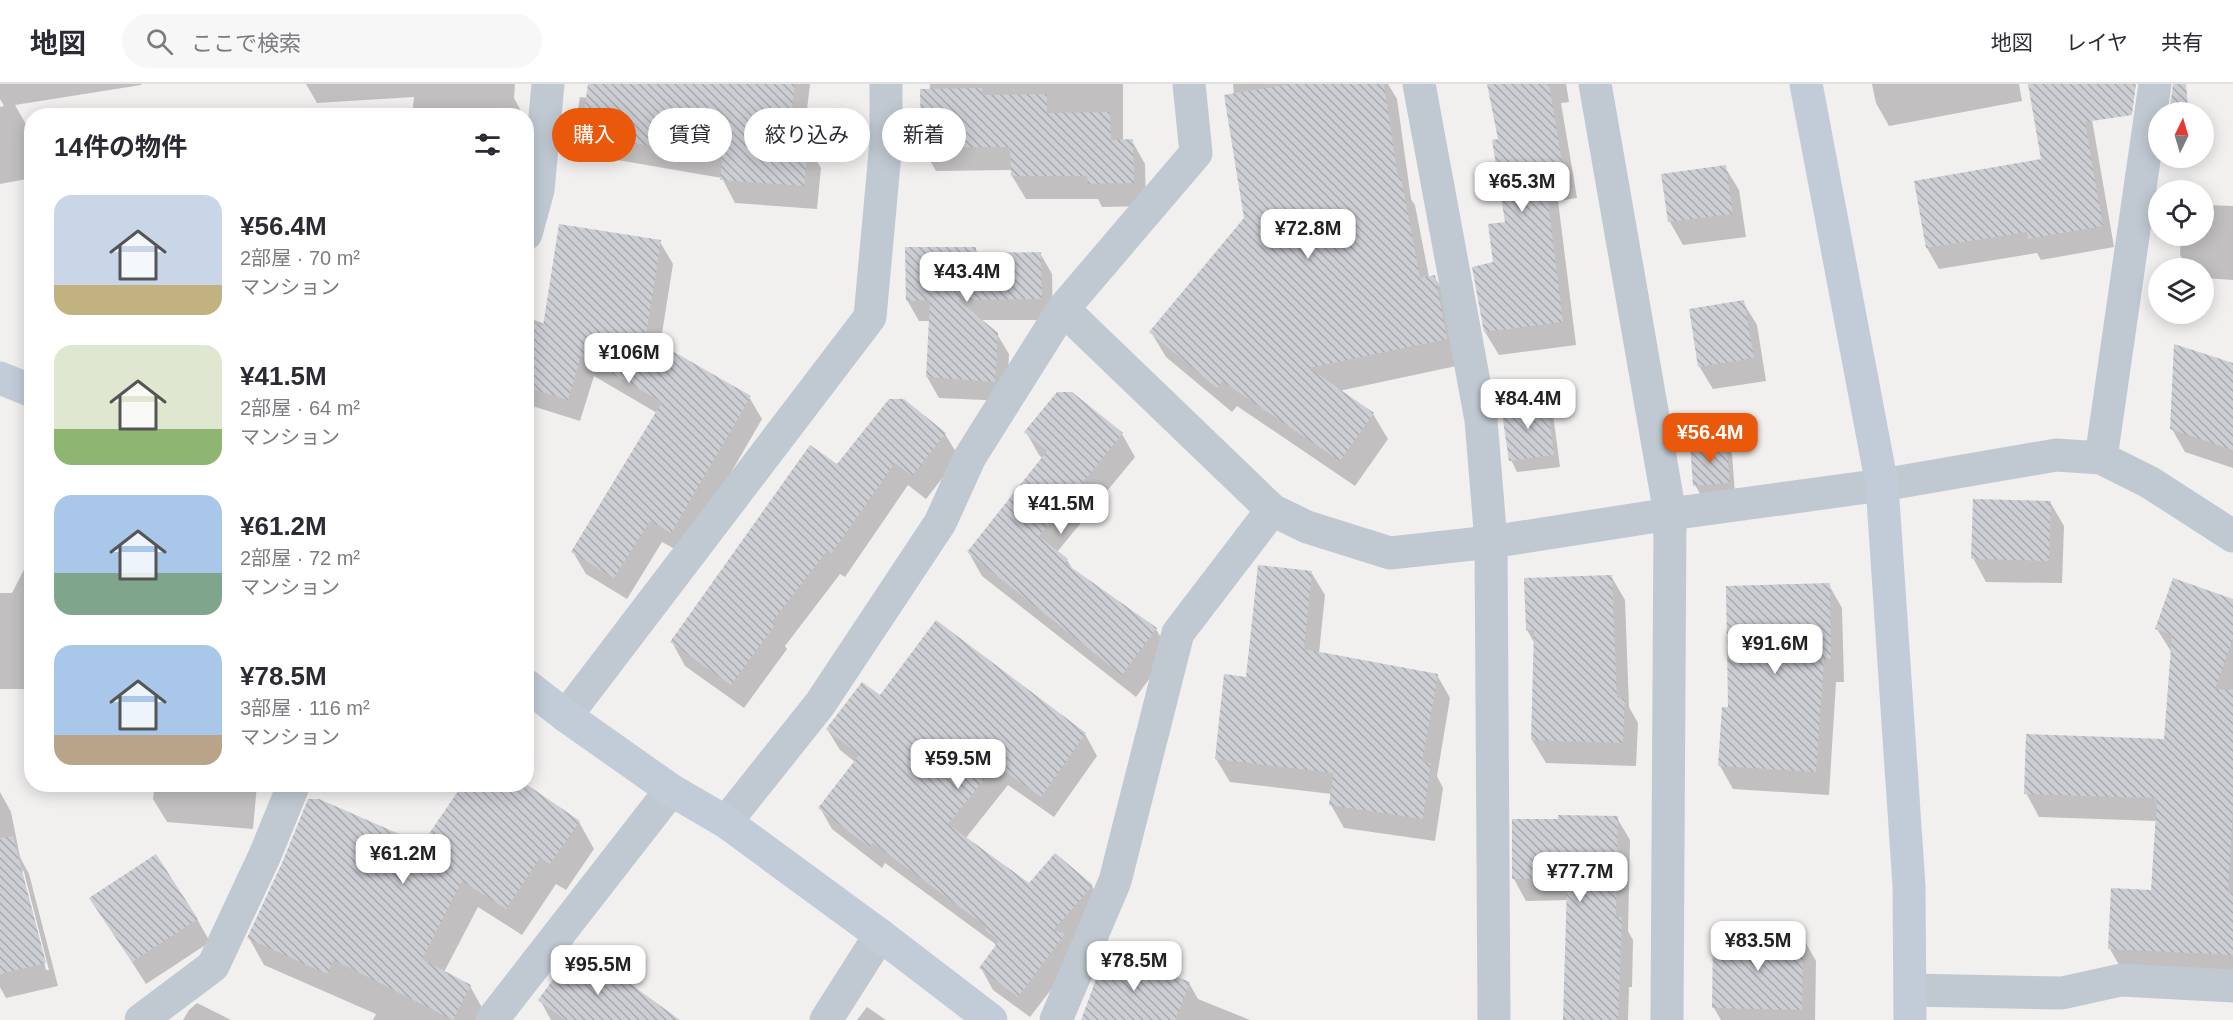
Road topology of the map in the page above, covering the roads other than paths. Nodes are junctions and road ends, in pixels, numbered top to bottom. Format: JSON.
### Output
{"nodes":[{"id":1,"x":548,"y":84,"type":"edge"},
{"id":2,"x":886,"y":84,"type":"edge"},
{"id":3,"x":1189,"y":84,"type":"edge"},
{"id":4,"x":1419,"y":84,"type":"edge"},
{"id":5,"x":1595,"y":84,"type":"edge"},
{"id":6,"x":1806,"y":84,"type":"edge"},
{"id":7,"x":2155,"y":84,"type":"edge"},
{"id":8,"x":534,"y":205,"type":"edge"},
{"id":9,"x":1063,"y":309,"type":"junction"},
{"id":10,"x":0,"y":378,"type":"edge"},
{"id":11,"x":24,"y":388,"type":"edge"},
{"id":12,"x":2101,"y":458,"type":"junction"},
{"id":13,"x":1882,"y":485,"type":"junction"},
{"id":14,"x":1272,"y":510,"type":"junction"},
{"id":15,"x":1670,"y":514,"type":"junction"},
{"id":16,"x":2233,"y":536,"type":"edge"},
{"id":17,"x":1491,"y":542,"type":"junction"},
{"id":18,"x":534,"y":692,"type":"edge"},
{"id":19,"x":566,"y":716,"type":"junction"},
{"id":20,"x":671,"y":790,"type":"junction"},
{"id":21,"x":291,"y":792,"type":"edge"},
{"id":22,"x":726,"y":822,"type":"junction"},
{"id":23,"x":880,"y":934,"type":"junction"},
{"id":24,"x":2233,"y":986,"type":"edge"},
{"id":25,"x":1910,"y":1005,"type":"edge"},
{"id":26,"x":141,"y":1020,"type":"edge"},
{"id":27,"x":492,"y":1020,"type":"edge"},
{"id":28,"x":826,"y":1020,"type":"edge"},
{"id":29,"x":991,"y":1020,"type":"edge"},
{"id":30,"x":1056,"y":1020,"type":"edge"},
{"id":31,"x":1494,"y":1020,"type":"edge"},
{"id":32,"x":1667,"y":1020,"type":"edge"}],
"edges":[{"from":1,"to":8,"type":"street"},
{"from":2,"to":19,"type":"street"},
{"from":3,"to":9,"type":"street"},
{"from":4,"to":17,"type":"street"},
{"from":5,"to":15,"type":"street"},
{"from":6,"to":13,"type":"street"},
{"from":7,"to":12,"type":"street"},
{"from":9,"to":14,"type":"street"},
{"from":9,"to":22,"type":"street"},
{"from":10,"to":11,"type":"street"},
{"from":12,"to":13,"type":"street"},
{"from":12,"to":16,"type":"street"},
{"from":13,"to":15,"type":"street"},
{"from":13,"to":25,"type":"street"},
{"from":14,"to":17,"type":"street"},
{"from":14,"to":30,"type":"street"},
{"from":15,"to":17,"type":"street"},
{"from":15,"to":32,"type":"street"},
{"from":17,"to":31,"type":"street"},
{"from":18,"to":19,"type":"street"},
{"from":19,"to":20,"type":"street"},
{"from":20,"to":22,"type":"street"},
{"from":20,"to":27,"type":"street"},
{"from":21,"to":26,"type":"street"},
{"from":22,"to":23,"type":"street"},
{"from":23,"to":28,"type":"street"},
{"from":23,"to":29,"type":"street"},
{"from":24,"to":25,"type":"street"}]}
